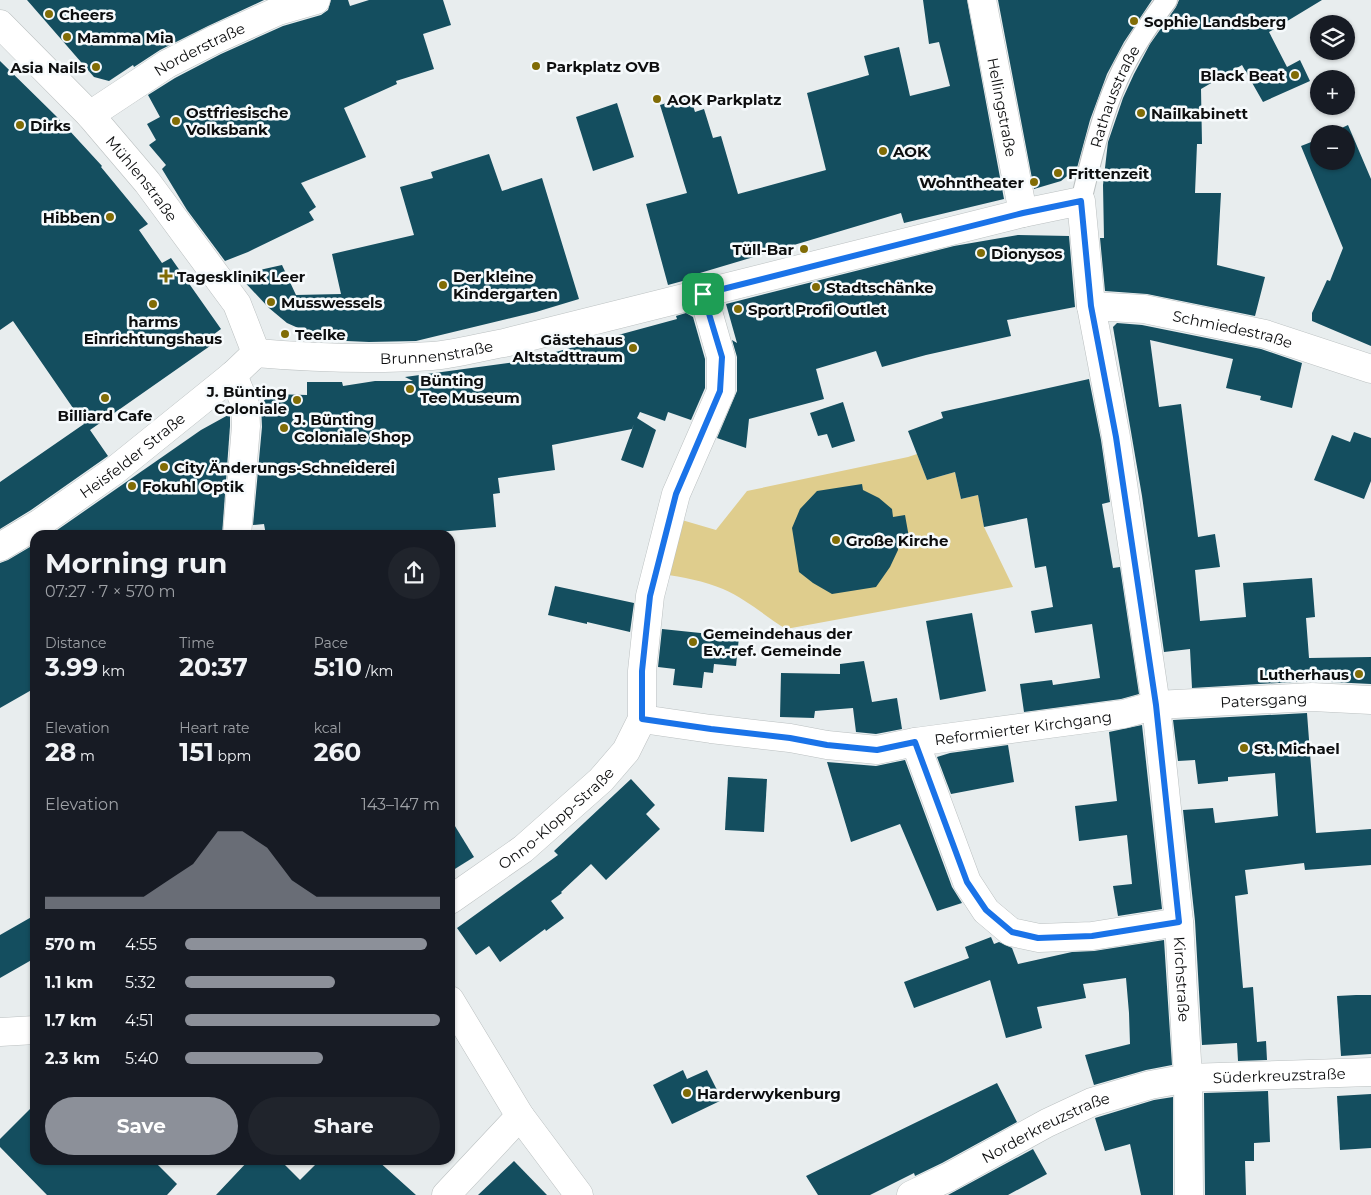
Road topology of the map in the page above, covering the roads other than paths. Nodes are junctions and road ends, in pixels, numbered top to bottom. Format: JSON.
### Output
{"nodes":[{"id":1,"x":316,"y":0,"type":"edge"},
{"id":2,"x":982,"y":0,"type":"edge"},
{"id":3,"x":1167,"y":0,"type":"edge"},
{"id":4,"x":0,"y":24,"type":"edge"},
{"id":5,"x":90,"y":115,"type":"junction"},
{"id":6,"x":1081,"y":201,"type":"junction"},
{"id":7,"x":1023,"y":213,"type":"junction"},
{"id":8,"x":703,"y":294,"type":"junction"},
{"id":9,"x":1091,"y":306,"type":"junction"},
{"id":10,"x":256,"y":353,"type":"junction"},
{"id":11,"x":1371,"y":369,"type":"edge"},
{"id":12,"x":233,"y":375,"type":"junction"},
{"id":13,"x":237,"y":530,"type":"edge"},
{"id":14,"x":0,"y":547,"type":"edge"},
{"id":15,"x":1371,"y":700,"type":"edge"},
{"id":16,"x":1156,"y":705,"type":"junction"},
{"id":17,"x":642,"y":719,"type":"junction"},
{"id":18,"x":915,"y":742,"type":"junction"},
{"id":19,"x":455,"y":897,"type":"edge"},
{"id":20,"x":1179,"y":922,"type":"junction"},
{"id":21,"x":455,"y":1008,"type":"edge"},
{"id":22,"x":30,"y":1030,"type":"edge"},
{"id":23,"x":0,"y":1032,"type":"edge"},
{"id":24,"x":1371,"y":1072,"type":"edge"},
{"id":25,"x":1188,"y":1078,"type":"junction"},
{"id":26,"x":520,"y":1116,"type":"junction"},
{"id":27,"x":446,"y":1195,"type":"edge"},
{"id":28,"x":579,"y":1195,"type":"edge"},
{"id":29,"x":911,"y":1195,"type":"edge"},
{"id":30,"x":1189,"y":1195,"type":"edge"}],
"edges":[{"from":1,"to":5,"type":"street","name":"Norderstraße"},
{"from":2,"to":7,"type":"street","name":"Hellingstraße"},
{"from":3,"to":6,"type":"street","name":"Rathausstraße"},
{"from":4,"to":5,"type":"street","name":"Mühlenstraße"},
{"from":5,"to":10,"type":"street","name":"Mühlenstraße"},
{"from":6,"to":7,"type":"street","name":"Brunnenstraße"},
{"from":6,"to":9,"type":"street","name":"Kirchstraße"},
{"from":7,"to":8,"type":"street","name":"Brunnenstraße"},
{"from":8,"to":10,"type":"street","name":"Brunnenstraße"},
{"from":8,"to":17,"type":"street"},
{"from":9,"to":11,"type":"street","name":"Schmiedestraße"},
{"from":9,"to":16,"type":"street","name":"Kirchstraße"},
{"from":10,"to":12,"type":"street","name":"Heisfelder Straße"},
{"from":12,"to":13,"type":"street"},
{"from":12,"to":14,"type":"street","name":"Heisfelder Straße"},
{"from":15,"to":16,"type":"street","name":"Patersgang"},
{"from":16,"to":18,"type":"street","name":"Reformierter Kirchgang"},
{"from":16,"to":20,"type":"street","name":"Kirchstraße"},
{"from":17,"to":18,"type":"street","name":"Reformierter Kirchgang"},
{"from":17,"to":19,"type":"street","name":"Onno-Klopp-Straße"},
{"from":18,"to":20,"type":"street"},
{"from":20,"to":25,"type":"street","name":"Kirchstraße"},
{"from":21,"to":26,"type":"street"},
{"from":22,"to":23,"type":"street"},
{"from":24,"to":25,"type":"street","name":"Süderkreuzstraße"},
{"from":25,"to":29,"type":"street","name":"Norderkreuzstraße"},
{"from":25,"to":30,"type":"street","name":"Kirchstraße"},
{"from":26,"to":27,"type":"street"},
{"from":26,"to":28,"type":"street"}]}
